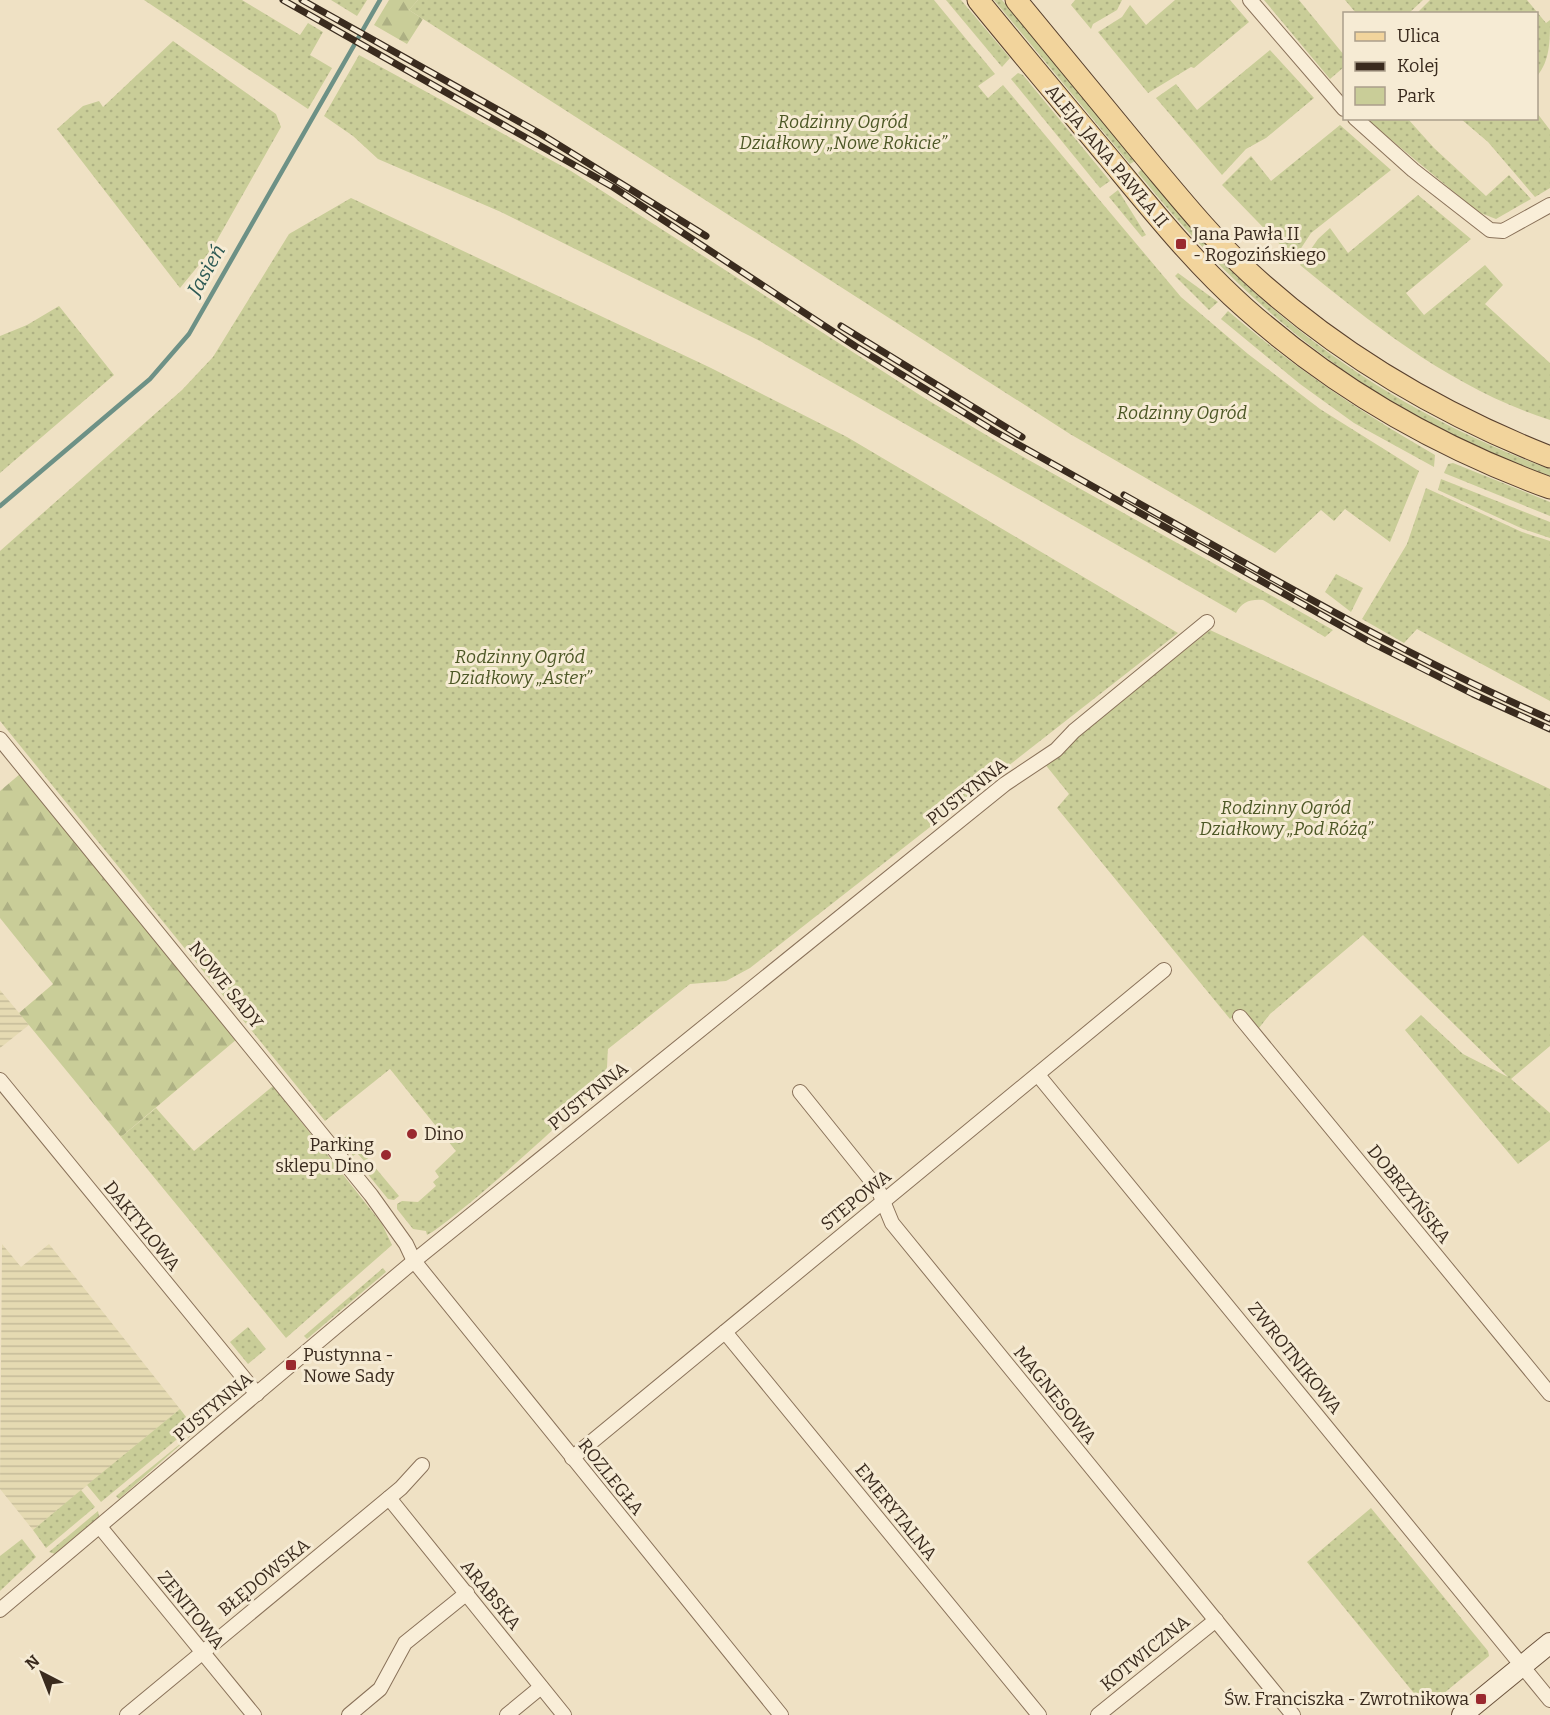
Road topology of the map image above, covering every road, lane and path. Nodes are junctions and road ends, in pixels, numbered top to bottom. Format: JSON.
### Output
{"nodes":[{"id":1,"x":978,"y":0,"type":"edge"},
{"id":2,"x":1016,"y":0,"type":"edge"},
{"id":3,"x":1250,"y":0,"type":"edge"},
{"id":4,"x":1343,"y":108,"type":"edge"},
{"id":5,"x":1357,"y":120,"type":"edge"},
{"id":6,"x":1550,"y":205,"type":"edge"},
{"id":7,"x":1550,"y":457,"type":"edge"},
{"id":8,"x":1550,"y":488,"type":"edge"},
{"id":9,"x":1207,"y":622,"type":"dead end"},
{"id":10,"x":0,"y":739,"type":"edge"},
{"id":11,"x":1164,"y":970,"type":"dead end"},
{"id":12,"x":1240,"y":1017,"type":"dead end"},
{"id":13,"x":1038,"y":1075,"type":"junction"},
{"id":14,"x":0,"y":1080,"type":"edge"},
{"id":15,"x":800,"y":1092,"type":"dead end"},
{"id":16,"x":882,"y":1202,"type":"junction"},
{"id":17,"x":414,"y":1261,"type":"junction"},
{"id":18,"x":725,"y":1332,"type":"junction"},
{"id":19,"x":257,"y":1394,"type":"junction"},
{"id":20,"x":1550,"y":1394,"type":"edge"},
{"id":21,"x":572,"y":1458,"type":"junction"},
{"id":22,"x":422,"y":1465,"type":"dead end"},
{"id":23,"x":389,"y":1498,"type":"junction"},
{"id":24,"x":100,"y":1527,"type":"junction"},
{"id":25,"x":466,"y":1593,"type":"junction"},
{"id":26,"x":0,"y":1610,"type":"edge"},
{"id":27,"x":1216,"y":1620,"type":"junction"},
{"id":28,"x":1550,"y":1643,"type":"edge"},
{"id":29,"x":202,"y":1652,"type":"junction"},
{"id":30,"x":1522,"y":1666,"type":"junction"},
{"id":31,"x":541,"y":1687,"type":"junction"},
{"id":32,"x":1550,"y":1700,"type":"edge"},
{"id":33,"x":127,"y":1715,"type":"edge"},
{"id":34,"x":254,"y":1715,"type":"edge"},
{"id":35,"x":349,"y":1715,"type":"edge"},
{"id":36,"x":507,"y":1715,"type":"edge"},
{"id":37,"x":564,"y":1715,"type":"edge"},
{"id":38,"x":781,"y":1715,"type":"edge"},
{"id":39,"x":1039,"y":1715,"type":"edge"},
{"id":40,"x":1098,"y":1715,"type":"edge"},
{"id":41,"x":1293,"y":1715,"type":"edge"},
{"id":42,"x":1462,"y":1715,"type":"edge"}],
"edges":[{"from":1,"to":8,"type":"main road","name":"ALEJA JANA PAWŁA II"},
{"from":2,"to":7,"type":"main road","name":"ALEJA JANA PAWŁA II"},
{"from":3,"to":4,"type":"street"},
{"from":5,"to":6,"type":"street"},
{"from":9,"to":17,"type":"street","name":"PUSTYNNA"},
{"from":10,"to":17,"type":"street","name":"NOWE SADY"},
{"from":11,"to":13,"type":"street","name":"STEPOWA"},
{"from":12,"to":20,"type":"street","name":"DOBRZYŃSKA"},
{"from":13,"to":16,"type":"street","name":"STEPOWA"},
{"from":13,"to":30,"type":"street","name":"ZWROTNIKOWA"},
{"from":14,"to":19,"type":"street","name":"DAKTYLOWA"},
{"from":15,"to":16,"type":"street","name":"MAGNESOWA"},
{"from":16,"to":18,"type":"street","name":"STEPOWA"},
{"from":16,"to":27,"type":"street","name":"MAGNESOWA"},
{"from":17,"to":19,"type":"street","name":"PUSTYNNA"},
{"from":17,"to":21,"type":"street","name":"ROZLEGŁA"},
{"from":18,"to":21,"type":"street","name":"STEPOWA"},
{"from":18,"to":39,"type":"street","name":"EMERYTALNA"},
{"from":19,"to":24,"type":"street","name":"PUSTYNNA"},
{"from":21,"to":38,"type":"street","name":"ROZLEGŁA"},
{"from":22,"to":23,"type":"street","name":"BŁĘDOWSKA"},
{"from":23,"to":25,"type":"street","name":"ARABSKA"},
{"from":23,"to":29,"type":"street","name":"BŁĘDOWSKA"},
{"from":24,"to":26,"type":"street","name":"PUSTYNNA"},
{"from":24,"to":29,"type":"street","name":"ZENITOWA"},
{"from":25,"to":31,"type":"street","name":"ARABSKA"},
{"from":25,"to":35,"type":"street"},
{"from":27,"to":40,"type":"street","name":"KOTWICZNA"},
{"from":27,"to":41,"type":"street","name":"MAGNESOWA"},
{"from":28,"to":30,"type":"street"},
{"from":29,"to":33,"type":"street","name":"BŁĘDOWSKA"},
{"from":29,"to":34,"type":"street","name":"ZENITOWA"},
{"from":30,"to":32,"type":"street","name":"ZWROTNIKOWA"},
{"from":30,"to":42,"type":"street"},
{"from":31,"to":36,"type":"street"},
{"from":31,"to":37,"type":"street","name":"ARABSKA"}]}
